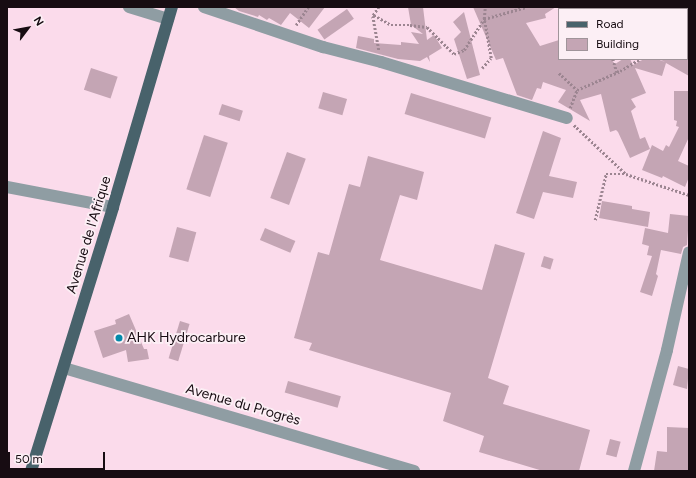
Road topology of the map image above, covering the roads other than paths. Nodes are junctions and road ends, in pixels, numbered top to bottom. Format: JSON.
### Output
{"nodes":[{"id":1,"x":129,"y":7,"type":"edge"},
{"id":2,"x":172,"y":7,"type":"edge"},
{"id":3,"x":204,"y":7,"type":"edge"},
{"id":4,"x":168,"y":20,"type":"junction"},
{"id":5,"x":567,"y":118,"type":"road end"},
{"id":6,"x":7,"y":187,"type":"edge"},
{"id":7,"x":113,"y":207,"type":"junction"},
{"id":8,"x":689,"y":252,"type":"edge"},
{"id":9,"x":64,"y":368,"type":"junction"},
{"id":10,"x":32,"y":471,"type":"edge"},
{"id":11,"x":414,"y":471,"type":"edge"},
{"id":12,"x":634,"y":471,"type":"edge"}],
"edges":[{"from":1,"to":4,"type":"street"},
{"from":2,"to":4,"type":"main road","name":"Avenue de l'Afrique"},
{"from":3,"to":5,"type":"street"},
{"from":4,"to":7,"type":"main road","name":"Avenue de l'Afrique"},
{"from":6,"to":7,"type":"street"},
{"from":7,"to":9,"type":"main road","name":"Avenue de l'Afrique"},
{"from":8,"to":12,"type":"street"},
{"from":9,"to":10,"type":"main road","name":"Avenue de l'Afrique"},
{"from":9,"to":11,"type":"street","name":"Avenue du Progrès"}]}
